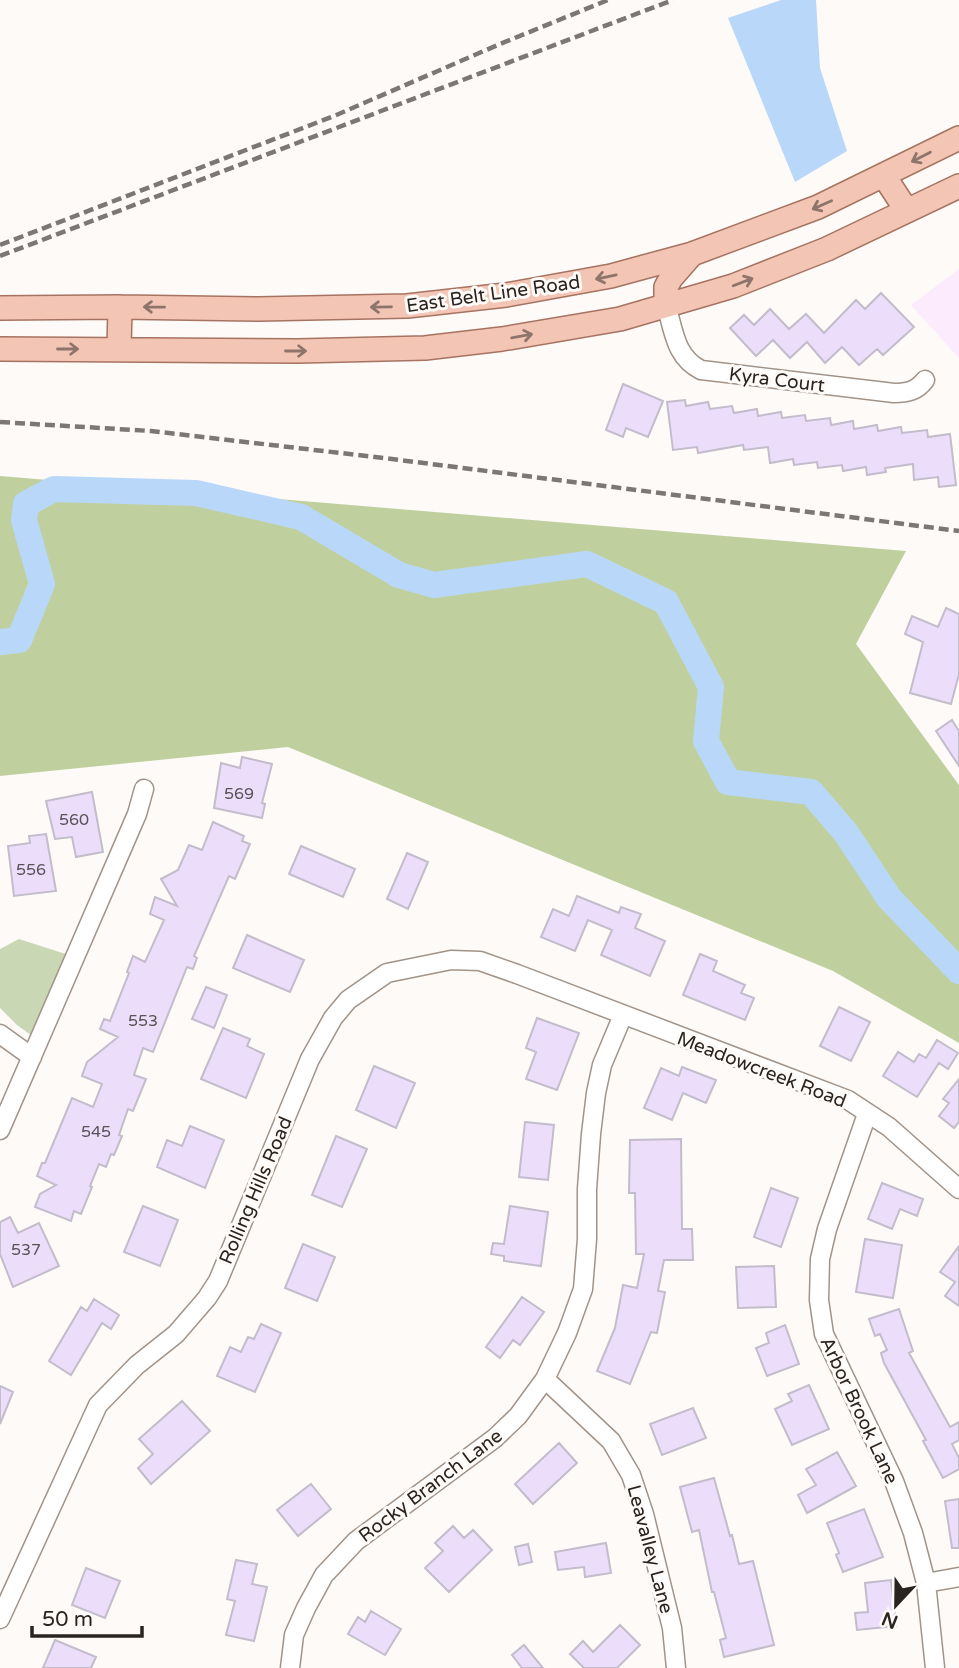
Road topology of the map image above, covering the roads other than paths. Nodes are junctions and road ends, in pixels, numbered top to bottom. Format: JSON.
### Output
{"nodes":[{"id":1,"x":959,"y":138,"type":"edge"},
{"id":2,"x":884,"y":176,"type":"junction"},
{"id":3,"x":959,"y":186,"type":"edge"},
{"id":4,"x":907,"y":211,"type":"junction"},
{"id":5,"x":692,"y":254,"type":"junction"},
{"id":6,"x":666,"y":305,"type":"junction"},
{"id":7,"x":120,"y":307,"type":"junction"},
{"id":8,"x":0,"y":308,"type":"edge"},
{"id":9,"x":0,"y":349,"type":"edge"},
{"id":10,"x":119,"y":349,"type":"junction"},
{"id":11,"x":925,"y":380,"type":"dead end"},
{"id":12,"x":144,"y":789,"type":"dead end"},
{"id":13,"x":623,"y":1015,"type":"junction"},
{"id":14,"x":0,"y":1034,"type":"edge"},
{"id":15,"x":32,"y":1057,"type":"junction"},
{"id":16,"x":867,"y":1114,"type":"junction"},
{"id":17,"x":0,"y":1130,"type":"edge"},
{"id":18,"x":959,"y":1189,"type":"edge"},
{"id":19,"x":545,"y":1379,"type":"junction"},
{"id":20,"x":959,"y":1577,"type":"edge"},
{"id":21,"x":926,"y":1583,"type":"junction"},
{"id":22,"x":0,"y":1619,"type":"edge"},
{"id":23,"x":290,"y":1668,"type":"edge"},
{"id":24,"x":677,"y":1668,"type":"edge"},
{"id":25,"x":935,"y":1668,"type":"edge"}],
"edges":[{"from":1,"to":2,"type":"main road","name":"East Belt Line Road","one_way":true},
{"from":2,"to":4,"type":"main road"},
{"from":2,"to":5,"type":"main road","name":"East Belt Line Road","one_way":true},
{"from":3,"to":4,"type":"main road"},
{"from":6,"to":4,"type":"main road","one_way":true},
{"from":5,"to":6,"type":"main road"},
{"from":5,"to":7,"type":"main road","name":"East Belt Line Road","one_way":true},
{"from":10,"to":6,"type":"main road","one_way":true},
{"from":6,"to":11,"type":"street","name":"Kyra Court"},
{"from":7,"to":8,"type":"main road","name":"East Belt Line Road"},
{"from":7,"to":10,"type":"main road"},
{"from":9,"to":10,"type":"main road","one_way":true},
{"from":12,"to":15,"type":"street"},
{"from":13,"to":16,"type":"street","name":"Meadowcreek Road"},
{"from":13,"to":19,"type":"street","name":"Rocky Branch Lane"},
{"from":13,"to":22,"type":"street","name":"Rolling Hills Road"},
{"from":14,"to":15,"type":"street"},
{"from":15,"to":17,"type":"street"},
{"from":16,"to":18,"type":"street","name":"Meadowcreek Road"},
{"from":16,"to":21,"type":"street","name":"Arbor Brook Lane"},
{"from":19,"to":23,"type":"street","name":"Rocky Branch Lane"},
{"from":19,"to":24,"type":"street","name":"Leavalley Lane"},
{"from":20,"to":21,"type":"street"},
{"from":21,"to":25,"type":"street","name":"Arbor Brook Lane"}]}
